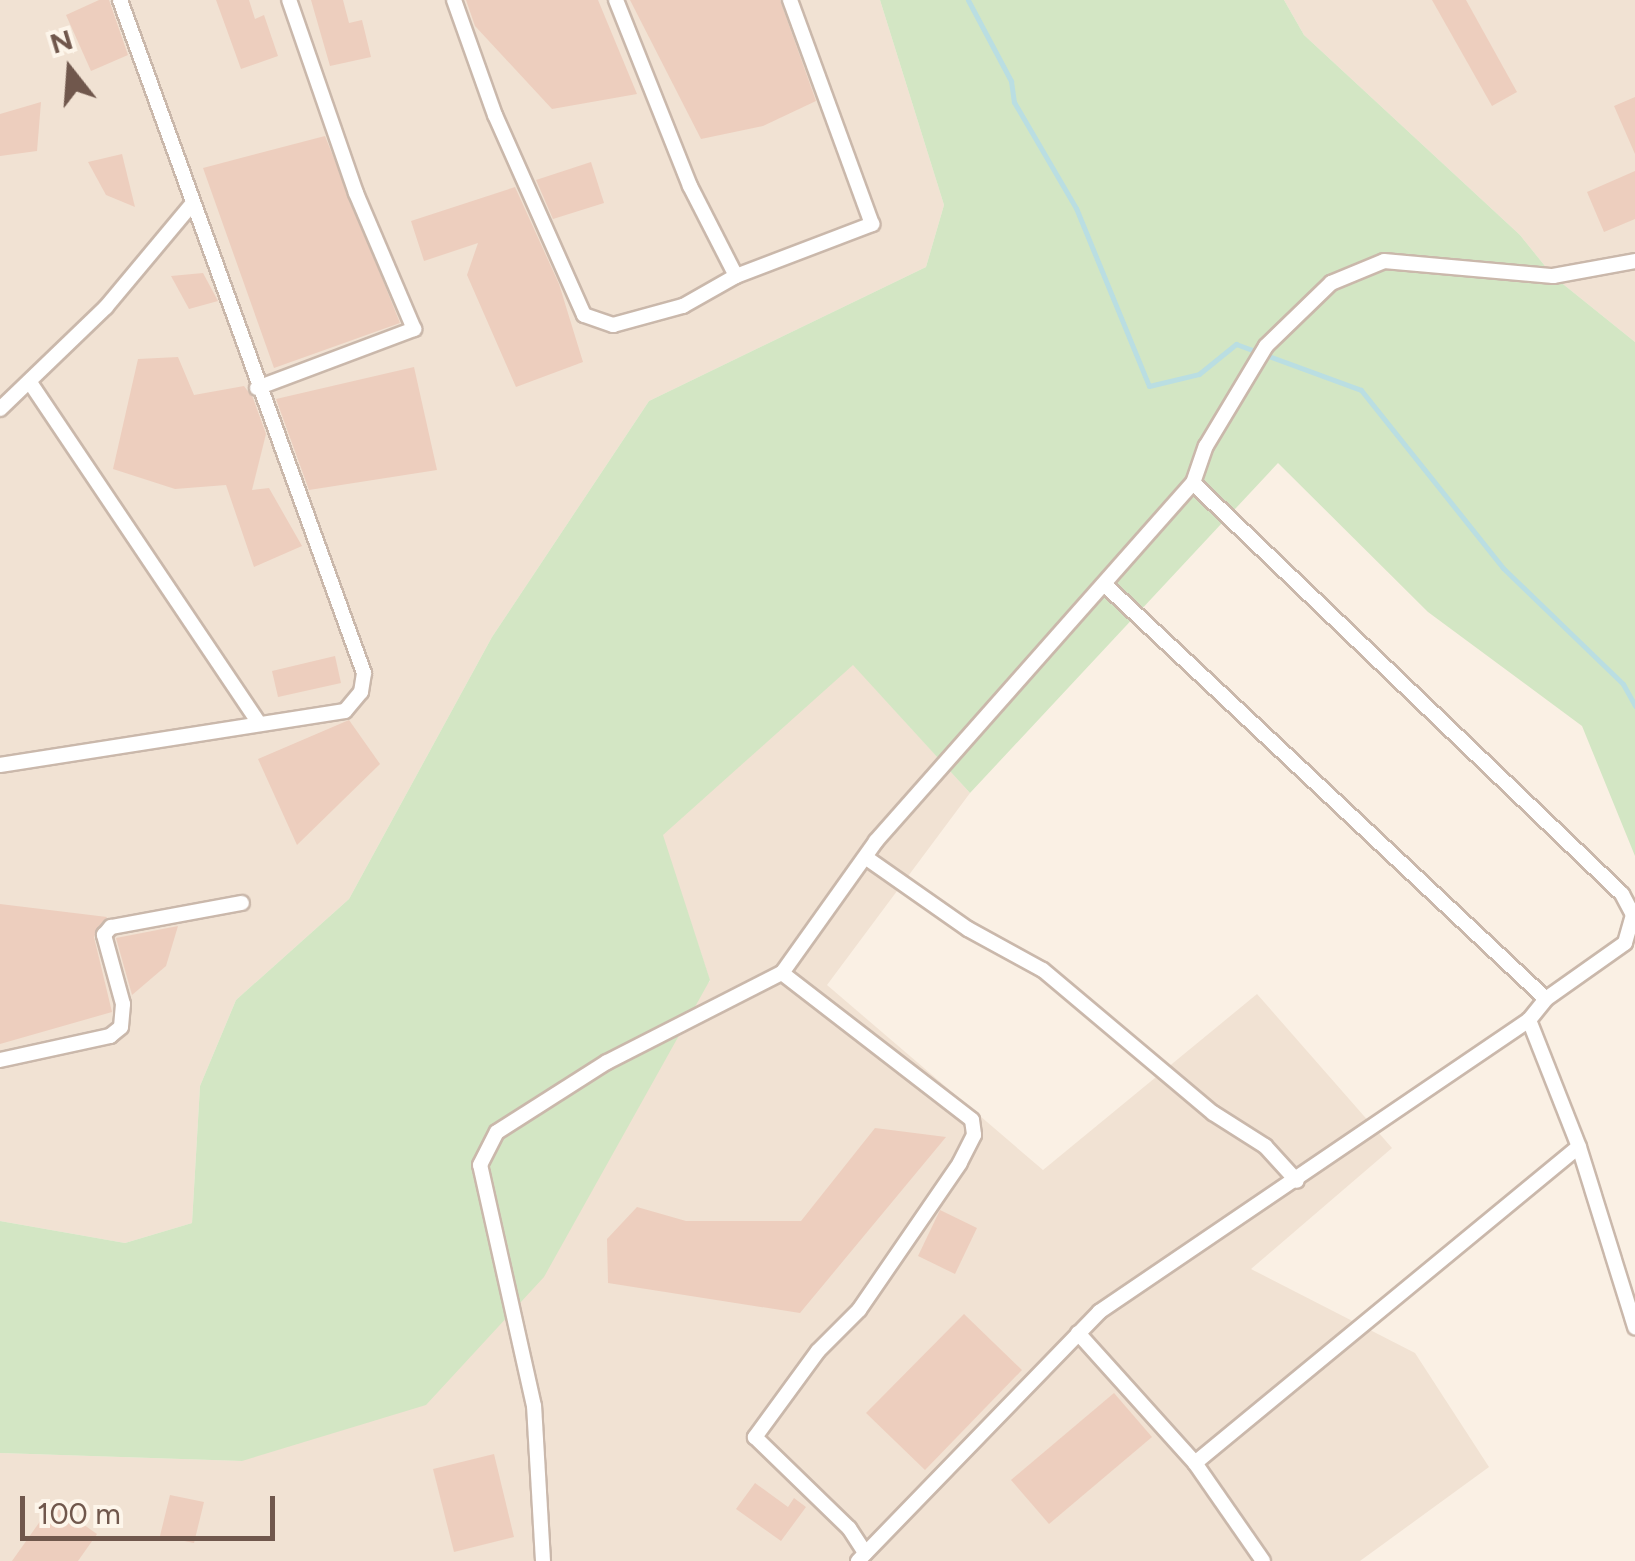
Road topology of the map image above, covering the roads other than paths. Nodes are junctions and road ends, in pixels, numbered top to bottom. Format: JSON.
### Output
{"nodes":[{"id":1,"x":120,"y":0,"type":"edge"},
{"id":2,"x":289,"y":0,"type":"edge"},
{"id":3,"x":454,"y":0,"type":"edge"},
{"id":4,"x":616,"y":0,"type":"edge"},
{"id":5,"x":790,"y":0,"type":"edge"},
{"id":6,"x":192,"y":204,"type":"junction"},
{"id":7,"x":1635,"y":261,"type":"edge"},
{"id":8,"x":736,"y":276,"type":"junction"},
{"id":9,"x":31,"y":384,"type":"junction"},
{"id":10,"x":257,"y":388,"type":"junction"},
{"id":11,"x":0,"y":409,"type":"edge"},
{"id":12,"x":1193,"y":484,"type":"junction"},
{"id":13,"x":1104,"y":584,"type":"junction"},
{"id":14,"x":257,"y":720,"type":"junction"},
{"id":15,"x":0,"y":765,"type":"edge"},
{"id":16,"x":868,"y":858,"type":"junction"},
{"id":17,"x":242,"y":902,"type":"dead end"},
{"id":18,"x":782,"y":973,"type":"junction"},
{"id":19,"x":1546,"y":999,"type":"junction"},
{"id":20,"x":1528,"y":1020,"type":"junction"},
{"id":21,"x":0,"y":1060,"type":"edge"},
{"id":22,"x":1579,"y":1147,"type":"junction"},
{"id":23,"x":1296,"y":1182,"type":"junction"},
{"id":24,"x":1635,"y":1327,"type":"edge"},
{"id":25,"x":1078,"y":1333,"type":"junction"},
{"id":26,"x":1195,"y":1463,"type":"junction"},
{"id":27,"x":861,"y":1557,"type":"edge"},
{"id":28,"x":543,"y":1561,"type":"edge"},
{"id":29,"x":1263,"y":1561,"type":"edge"}],
"edges":[{"from":1,"to":6,"type":"street"},
{"from":2,"to":10,"type":"street"},
{"from":3,"to":8,"type":"street"},
{"from":4,"to":8,"type":"street"},
{"from":5,"to":8,"type":"street"},
{"from":6,"to":9,"type":"street"},
{"from":6,"to":10,"type":"street"},
{"from":7,"to":12,"type":"street"},
{"from":9,"to":11,"type":"street"},
{"from":9,"to":14,"type":"street"},
{"from":10,"to":14,"type":"street"},
{"from":12,"to":13,"type":"street"},
{"from":12,"to":19,"type":"street"},
{"from":13,"to":16,"type":"street"},
{"from":13,"to":19,"type":"street"},
{"from":14,"to":15,"type":"street"},
{"from":16,"to":18,"type":"street"},
{"from":16,"to":23,"type":"street"},
{"from":17,"to":21,"type":"street"},
{"from":18,"to":27,"type":"street"},
{"from":18,"to":28,"type":"street"},
{"from":19,"to":20,"type":"street"},
{"from":20,"to":22,"type":"street"},
{"from":20,"to":23,"type":"street"},
{"from":22,"to":24,"type":"street"},
{"from":22,"to":26,"type":"street"},
{"from":23,"to":25,"type":"street"},
{"from":25,"to":26,"type":"street"},
{"from":25,"to":27,"type":"street"},
{"from":26,"to":29,"type":"street"}]}
